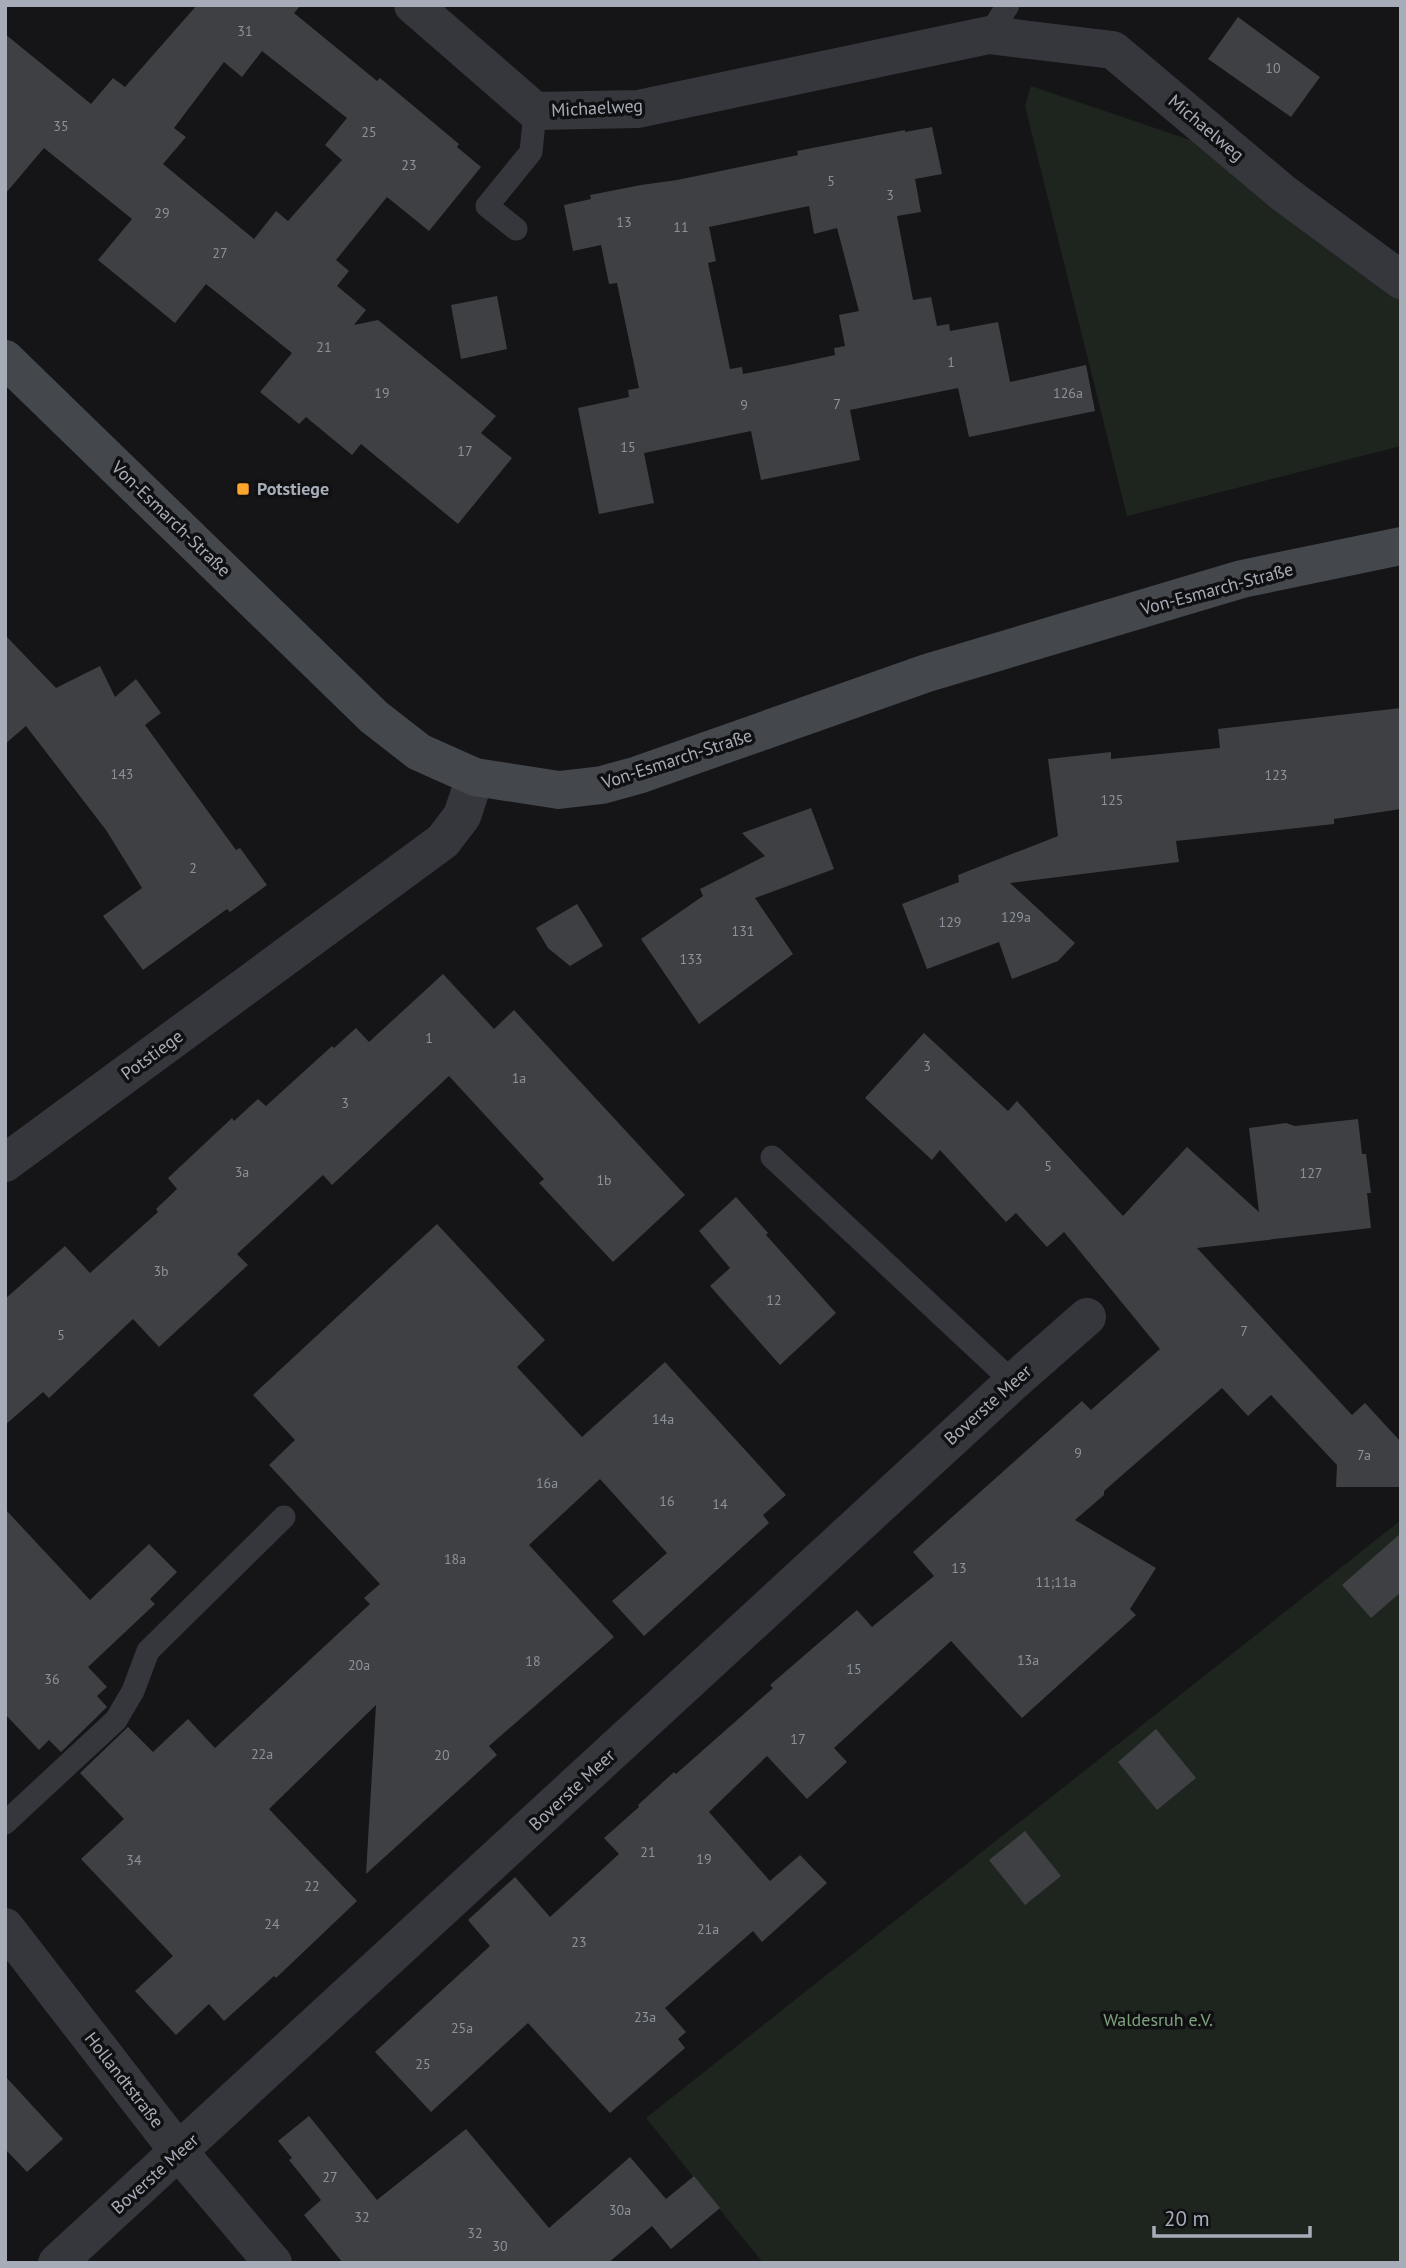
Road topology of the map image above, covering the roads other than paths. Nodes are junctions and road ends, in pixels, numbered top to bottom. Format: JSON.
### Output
{"nodes":[{"id":1,"x":413,"y":5,"type":"edge"},
{"id":2,"x":998,"y":20,"type":"edge"},
{"id":3,"x":535,"y":111,"type":"junction"},
{"id":4,"x":516,"y":229,"type":"dead end"},
{"id":5,"x":1401,"y":279,"type":"edge"},
{"id":6,"x":5,"y":359,"type":"edge"},
{"id":7,"x":1401,"y":546,"type":"edge"},
{"id":8,"x":475,"y":777,"type":"junction"},
{"id":9,"x":772,"y":1157,"type":"dead end"},
{"id":10,"x":5,"y":1163,"type":"edge"},
{"id":11,"x":1087,"y":1317,"type":"dead end"},
{"id":12,"x":1013,"y":1382,"type":"junction"},
{"id":13,"x":284,"y":1517,"type":"dead end"},
{"id":14,"x":5,"y":1823,"type":"edge"},
{"id":15,"x":5,"y":1927,"type":"edge"},
{"id":16,"x":179,"y":2152,"type":"junction"},
{"id":17,"x":57,"y":2263,"type":"edge"},
{"id":18,"x":273,"y":2263,"type":"edge"}],
"edges":[{"from":1,"to":3,"type":"street","name":"Michaelweg"},
{"from":2,"to":3,"type":"street","name":"Michaelweg"},
{"from":2,"to":5,"type":"street","name":"Michaelweg"},
{"from":3,"to":4,"type":"lane","name":"Michaelweg"},
{"from":6,"to":8,"type":"street","name":"Von-Esmarch-Straße"},
{"from":7,"to":8,"type":"street","name":"Von-Esmarch-Straße"},
{"from":8,"to":10,"type":"street","name":"Potstiege"},
{"from":9,"to":12,"type":"lane"},
{"from":11,"to":12,"type":"street","name":"Boverste Meer"},
{"from":12,"to":16,"type":"street","name":"Boverste Meer"},
{"from":13,"to":14,"type":"lane"},
{"from":15,"to":16,"type":"street","name":"Hollandtstraße"},
{"from":16,"to":17,"type":"street","name":"Boverste Meer"},
{"from":16,"to":18,"type":"street","name":"Hollandtstraße"}]}
